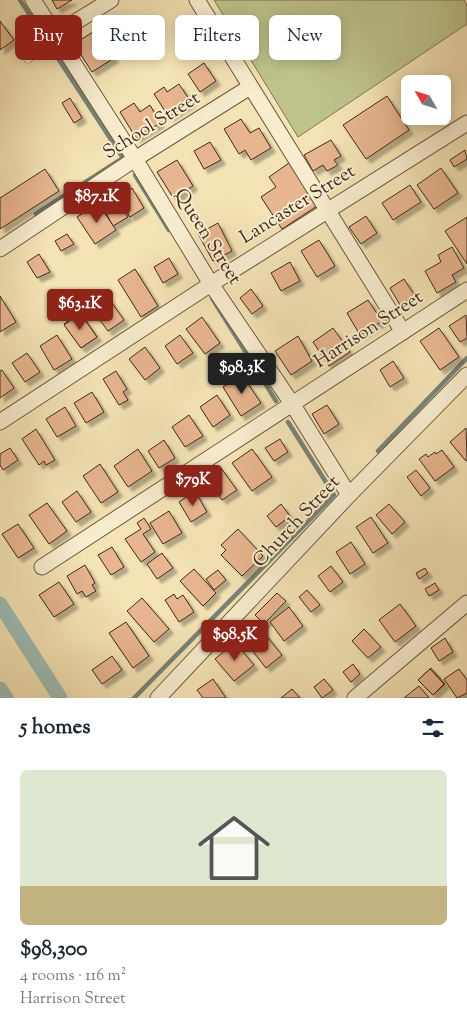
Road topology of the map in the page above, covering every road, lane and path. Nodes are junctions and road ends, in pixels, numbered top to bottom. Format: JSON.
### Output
{"nodes":[{"id":1,"x":33,"y":0,"type":"edge"},
{"id":2,"x":111,"y":0,"type":"edge"},
{"id":3,"x":197,"y":0,"type":"edge"},
{"id":4,"x":41,"y":15,"type":"edge"},
{"id":5,"x":82,"y":18,"type":"edge"},
{"id":6,"x":69,"y":60,"type":"edge"},
{"id":7,"x":250,"y":87,"type":"junction"},
{"id":8,"x":467,"y":123,"type":"edge"},
{"id":9,"x":135,"y":159,"type":"junction"},
{"id":10,"x":328,"y":209,"type":"junction"},
{"id":11,"x":0,"y":249,"type":"edge"},
{"id":12,"x":211,"y":284,"type":"junction"},
{"id":13,"x":467,"y":290,"type":"edge"},
{"id":14,"x":403,"y":332,"type":"junction"},
{"id":15,"x":467,"y":375,"type":"edge"},
{"id":16,"x":292,"y":405,"type":"junction"},
{"id":17,"x":0,"y":422,"type":"edge"},
{"id":18,"x":350,"y":494,"type":"junction"},
{"id":19,"x":42,"y":567,"type":"dead end"},
{"id":20,"x":467,"y":604,"type":"edge"},
{"id":21,"x":158,"y":698,"type":"edge"},
{"id":22,"x":355,"y":698,"type":"edge"}],
"edges":[{"from":1,"to":4,"type":"street","name":"Queen Street"},
{"from":2,"to":5,"type":"street"},
{"from":3,"to":7,"type":"street"},
{"from":6,"to":9,"type":"street","name":"Queen Street"},
{"from":7,"to":9,"type":"street","name":"School Street"},
{"from":7,"to":10,"type":"street"},
{"from":8,"to":10,"type":"street","name":"Lancaster Street"},
{"from":9,"to":11,"type":"street","name":"School Street"},
{"from":9,"to":12,"type":"street","name":"Queen Street"},
{"from":10,"to":12,"type":"street","name":"Lancaster Street"},
{"from":10,"to":14,"type":"street"},
{"from":12,"to":16,"type":"street","name":"Queen Street"},
{"from":12,"to":17,"type":"street","name":"Lancaster Street"},
{"from":13,"to":14,"type":"street","name":"Harrison Street"},
{"from":14,"to":16,"type":"street","name":"Harrison Street"},
{"from":15,"to":18,"type":"street","name":"Church Street"},
{"from":16,"to":18,"type":"street","name":"Queen Street"},
{"from":16,"to":19,"type":"street","name":"Harrison Street"},
{"from":18,"to":21,"type":"street","name":"Church Street"},
{"from":20,"to":22,"type":"street"}]}
